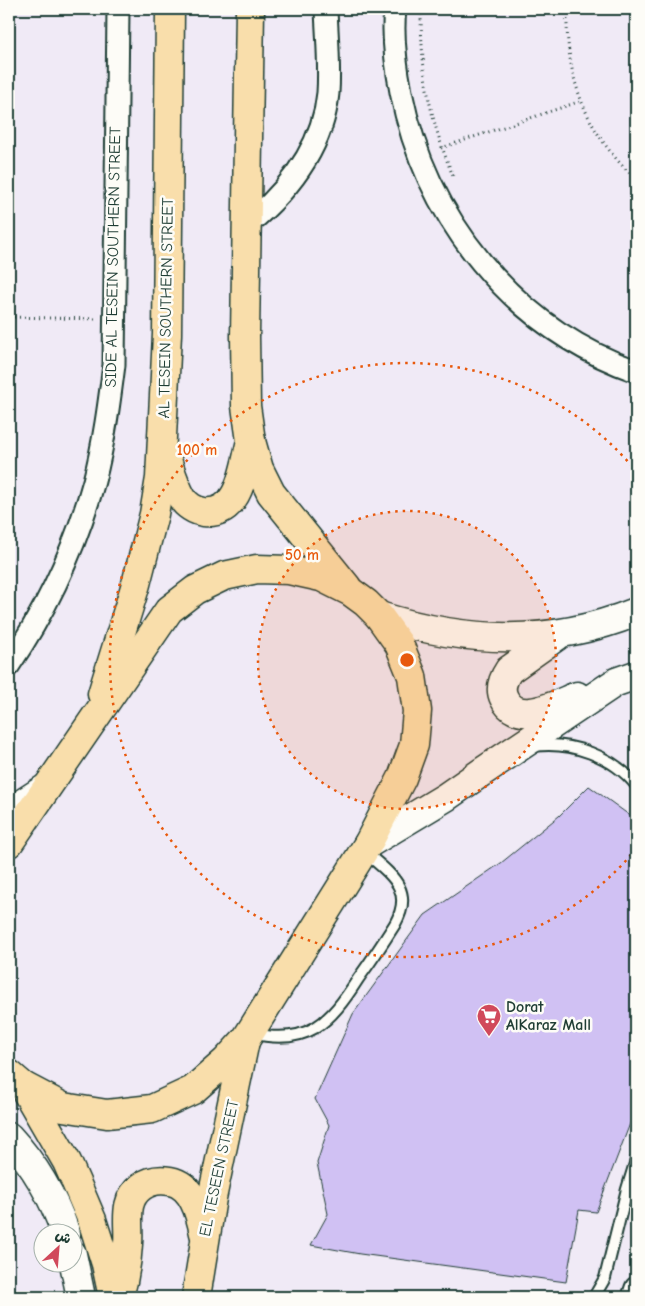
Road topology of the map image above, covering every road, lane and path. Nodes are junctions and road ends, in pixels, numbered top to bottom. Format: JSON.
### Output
{"nodes":[{"id":1,"x":118,"y":9,"type":"edge"},
{"id":2,"x":170,"y":9,"type":"edge"},
{"id":3,"x":250,"y":9,"type":"edge"},
{"id":4,"x":326,"y":9,"type":"edge"},
{"id":5,"x":395,"y":9,"type":"edge"},
{"id":6,"x":421,"y":9,"type":"edge"},
{"id":7,"x":567,"y":9,"type":"edge"},
{"id":8,"x":581,"y":101,"type":"junction"},
{"id":9,"x":441,"y":148,"type":"junction"},
{"id":10,"x":636,"y":179,"type":"edge"},
{"id":11,"x":455,"y":182,"type":"dead end"},
{"id":12,"x":248,"y":224,"type":"junction"},
{"id":13,"x":9,"y":317,"type":"edge"},
{"id":14,"x":114,"y":319,"type":"junction"},
{"id":15,"x":636,"y":371,"type":"edge"},
{"id":16,"x":251,"y":441,"type":"junction"},
{"id":17,"x":162,"y":448,"type":"junction"},
{"id":18,"x":351,"y":592,"type":"junction"},
{"id":19,"x":636,"y":612,"type":"edge"},
{"id":20,"x":379,"y":616,"type":"junction"},
{"id":21,"x":561,"y":633,"type":"junction"},
{"id":22,"x":9,"y":665,"type":"edge"},
{"id":23,"x":626,"y":678,"type":"edge"},
{"id":24,"x":95,"y":718,"type":"junction"},
{"id":25,"x":518,"y":748,"type":"junction"},
{"id":26,"x":636,"y":785,"type":"edge"},
{"id":27,"x":46,"y":788,"type":"junction"},
{"id":28,"x":9,"y":812,"type":"edge"},
{"id":29,"x":9,"y":843,"type":"edge"},
{"id":30,"x":366,"y":847,"type":"junction"},
{"id":31,"x":248,"y":1036,"type":"junction"},
{"id":32,"x":16,"y":1080,"type":"edge"},
{"id":33,"x":9,"y":1137,"type":"edge"},
{"id":34,"x":636,"y":1160,"type":"edge"},
{"id":35,"x":62,"y":1224,"type":"edge"},
{"id":36,"x":205,"y":1234,"type":"junction"},
{"id":37,"x":76,"y":1274,"type":"edge"},
{"id":38,"x":636,"y":1288,"type":"edge"},
{"id":39,"x":81,"y":1297,"type":"edge"},
{"id":40,"x":113,"y":1297,"type":"edge"},
{"id":41,"x":119,"y":1297,"type":"edge"},
{"id":42,"x":196,"y":1297,"type":"edge"},
{"id":43,"x":594,"y":1297,"type":"edge"},
{"id":44,"x":633,"y":1297,"type":"edge"}],
"edges":[{"from":1,"to":14,"type":"street","name":"SIDE AL TESEIN SOUTHERN STREET"},
{"from":2,"to":17,"type":"main road","name":"AL TESEIN SOUTHERN STREET"},
{"from":3,"to":12,"type":"main road"},
{"from":4,"to":12,"type":"street"},
{"from":5,"to":15,"type":"street"},
{"from":6,"to":9,"type":"path"},
{"from":7,"to":8,"type":"path"},
{"from":8,"to":9,"type":"path"},
{"from":8,"to":10,"type":"path"},
{"from":9,"to":11,"type":"path"},
{"from":12,"to":16,"type":"main road"},
{"from":13,"to":14,"type":"path"},
{"from":14,"to":22,"type":"street","name":"SIDE AL TESEIN SOUTHERN STREET"},
{"from":16,"to":17,"type":"main road"},
{"from":16,"to":18,"type":"main road"},
{"from":17,"to":24,"type":"main road","name":"AL TESEIN SOUTHERN STREET"},
{"from":18,"to":20,"type":"main road"},
{"from":18,"to":24,"type":"main road"},
{"from":19,"to":21,"type":"main road"},
{"from":20,"to":21,"type":"main road"},
{"from":20,"to":30,"type":"main road"},
{"from":21,"to":23,"type":"main road"},
{"from":23,"to":25,"type":"main road"},
{"from":24,"to":27,"type":"main road"},
{"from":25,"to":26,"type":"lane"},
{"from":25,"to":30,"type":"main road"},
{"from":27,"to":28,"type":"main road"},
{"from":27,"to":29,"type":"main road"},
{"from":30,"to":31,"type":"main road"},
{"from":30,"to":31,"type":"lane"},
{"from":31,"to":32,"type":"main road"},
{"from":31,"to":36,"type":"main road","name":"EL TESEEN STREET"},
{"from":32,"to":40,"type":"main road"},
{"from":33,"to":35,"type":"main road"},
{"from":34,"to":43,"type":"lane"},
{"from":36,"to":41,"type":"main road"},
{"from":36,"to":42,"type":"main road","name":"EL TESEEN STREET"},
{"from":37,"to":39,"type":"main road"},
{"from":38,"to":44,"type":"street"}]}
